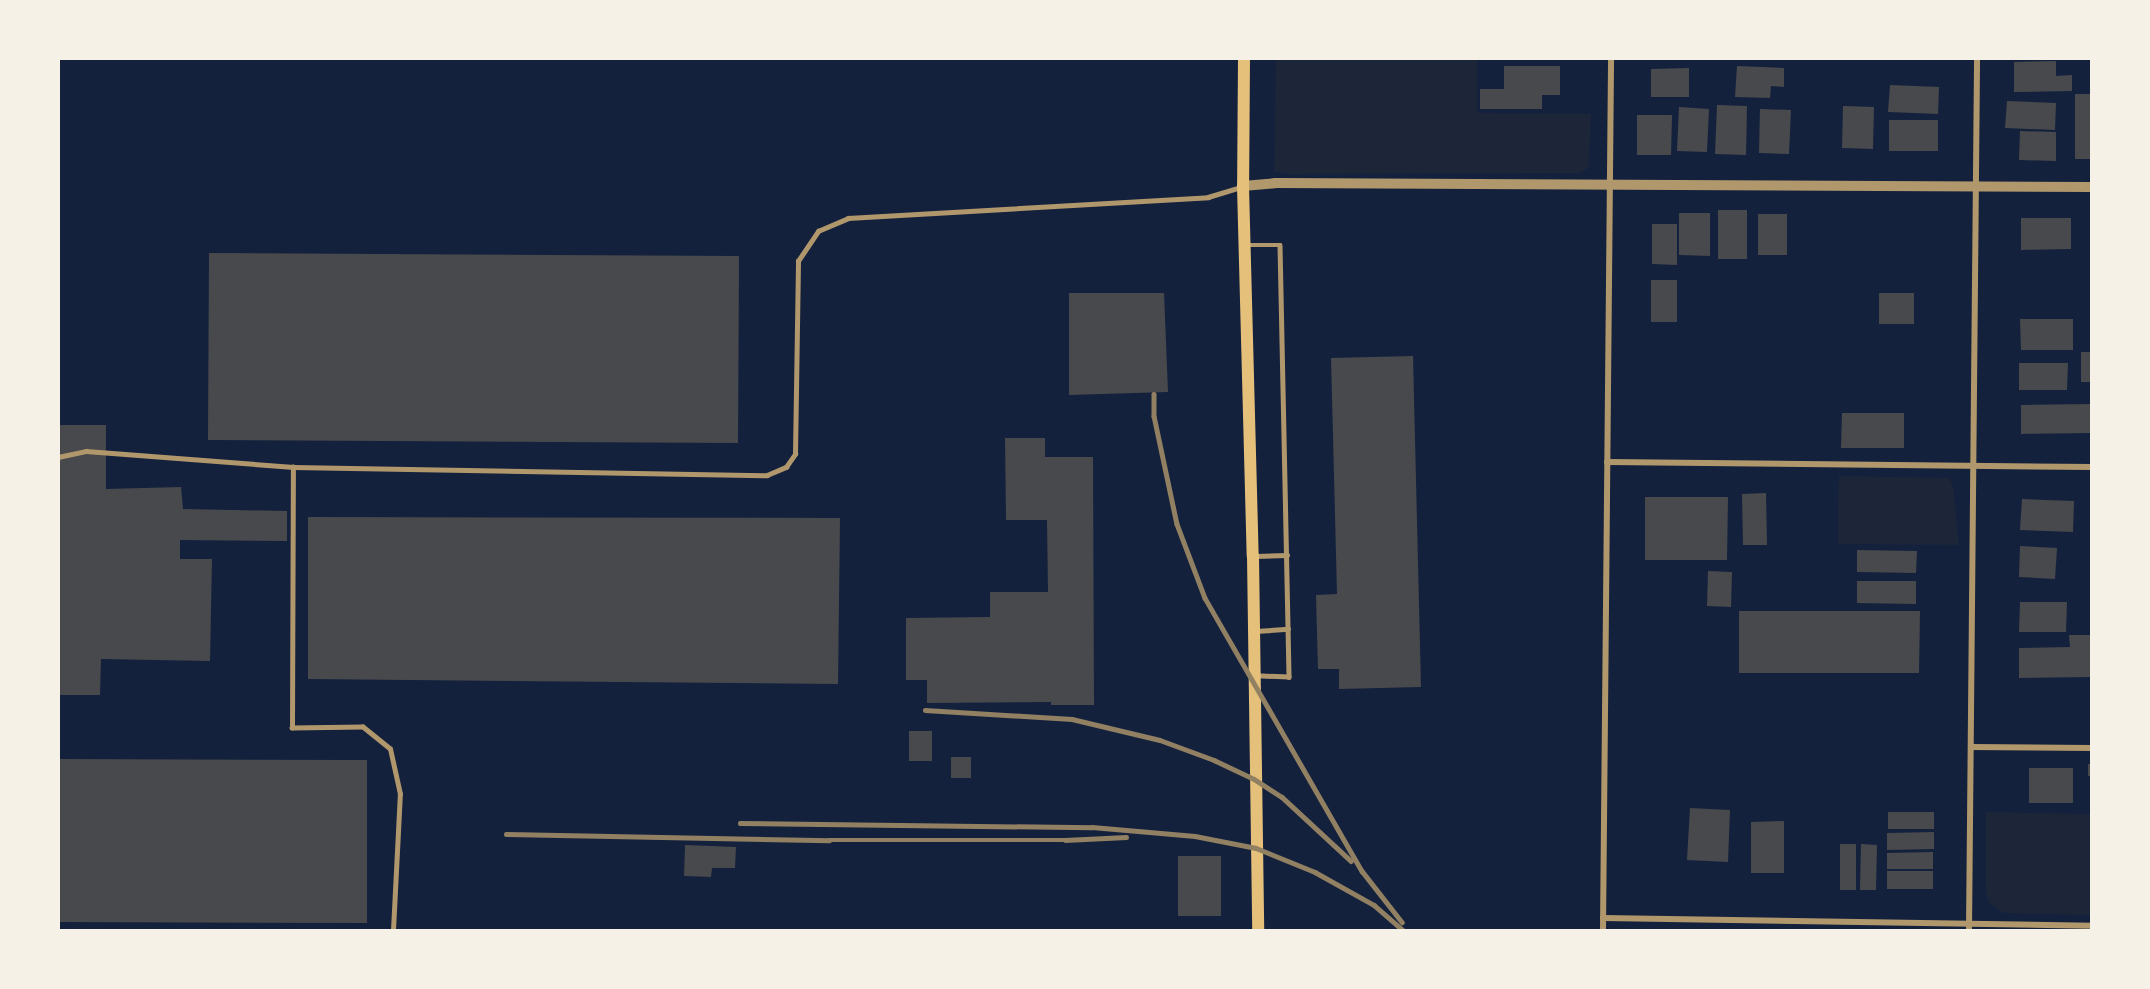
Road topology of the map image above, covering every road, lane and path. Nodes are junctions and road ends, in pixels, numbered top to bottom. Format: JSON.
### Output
{"nodes":[{"id":1,"x":1244,"y":58,"type":"edge"},
{"id":2,"x":1611,"y":58,"type":"edge"},
{"id":3,"x":1977,"y":58,"type":"edge"},
{"id":4,"x":1609,"y":184,"type":"junction"},
{"id":5,"x":1243,"y":186,"type":"junction"},
{"id":6,"x":1976,"y":187,"type":"junction"},
{"id":7,"x":2091,"y":188,"type":"edge"},
{"id":8,"x":1244,"y":245,"type":"junction"},
{"id":9,"x":58,"y":457,"type":"edge"},
{"id":10,"x":1607,"y":462,"type":"junction"},
{"id":11,"x":1974,"y":466,"type":"junction"},
{"id":12,"x":293,"y":467,"type":"junction"},
{"id":13,"x":2091,"y":467,"type":"edge"},
{"id":14,"x":1287,"y":555,"type":"junction"},
{"id":15,"x":1253,"y":556,"type":"junction"},
{"id":16,"x":1288,"y":629,"type":"junction"},
{"id":17,"x":1253,"y":631,"type":"junction"},
{"id":18,"x":1254,"y":676,"type":"junction"},
{"id":19,"x":1971,"y":747,"type":"junction"},
{"id":20,"x":2091,"y":748,"type":"edge"},
{"id":21,"x":1604,"y":918,"type":"junction"},
{"id":22,"x":2091,"y":926,"type":"edge"},
{"id":23,"x":1969,"y":928,"type":"edge"},
{"id":24,"x":393,"y":930,"type":"edge"},
{"id":25,"x":1258,"y":930,"type":"edge"},
{"id":26,"x":1603,"y":930,"type":"edge"}],
"edges":[{"from":1,"to":5,"type":"main road"},
{"from":2,"to":4,"type":"street"},
{"from":3,"to":6,"type":"street"},
{"from":4,"to":5,"type":"street"},
{"from":4,"to":6,"type":"street"},
{"from":4,"to":10,"type":"street"},
{"from":5,"to":8,"type":"main road"},
{"from":5,"to":12,"type":"lane"},
{"from":6,"to":7,"type":"street"},
{"from":6,"to":11,"type":"street"},
{"from":8,"to":14,"type":"lane"},
{"from":8,"to":15,"type":"main road"},
{"from":9,"to":12,"type":"lane"},
{"from":10,"to":11,"type":"street"},
{"from":10,"to":21,"type":"street"},
{"from":11,"to":13,"type":"street"},
{"from":11,"to":19,"type":"street"},
{"from":12,"to":24,"type":"lane"},
{"from":14,"to":15,"type":"lane"},
{"from":14,"to":16,"type":"lane"},
{"from":15,"to":17,"type":"main road"},
{"from":16,"to":17,"type":"lane"},
{"from":16,"to":18,"type":"lane"},
{"from":17,"to":18,"type":"main road"},
{"from":18,"to":25,"type":"main road"},
{"from":19,"to":20,"type":"street"},
{"from":19,"to":23,"type":"street"},
{"from":21,"to":23,"type":"street"},
{"from":21,"to":26,"type":"street"},
{"from":22,"to":23,"type":"street"}]}
